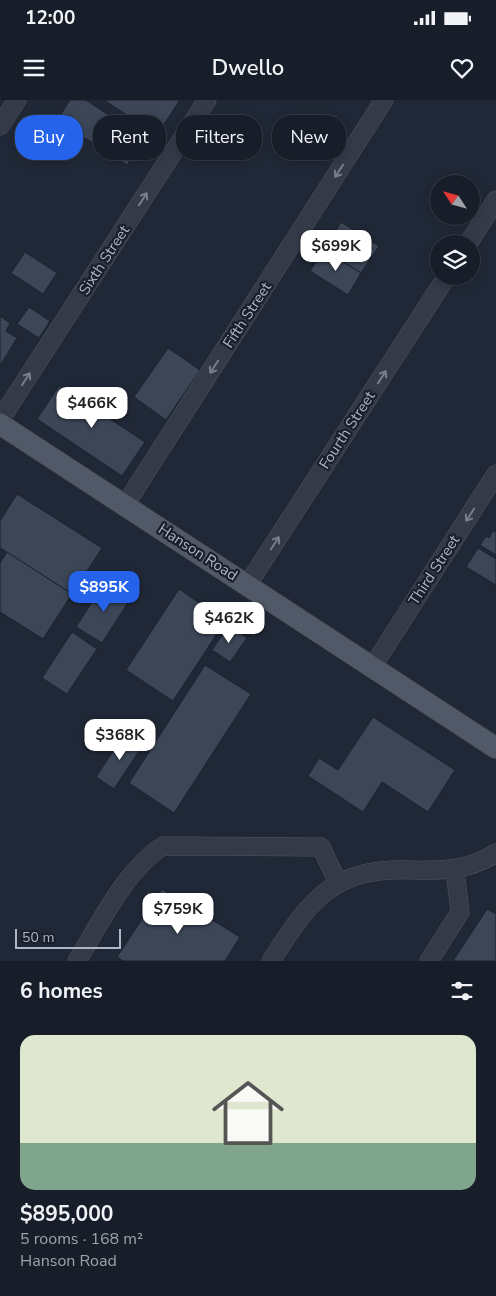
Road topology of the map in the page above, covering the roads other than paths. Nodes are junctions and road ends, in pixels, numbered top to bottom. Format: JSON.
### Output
{"nodes":[{"id":1,"x":17,"y":100,"type":"edge"},
{"id":2,"x":207,"y":100,"type":"edge"},
{"id":3,"x":384,"y":100,"type":"edge"},
{"id":4,"x":0,"y":126,"type":"edge"},
{"id":5,"x":496,"y":200,"type":"edge"},
{"id":6,"x":474,"y":235,"type":"edge"},
{"id":7,"x":441,"y":285,"type":"edge"},
{"id":8,"x":0,"y":422,"type":"edge"},
{"id":9,"x":496,"y":474,"type":"edge"},
{"id":10,"x":126,"y":505,"type":"junction"},
{"id":11,"x":248,"y":584,"type":"junction"},
{"id":12,"x":373,"y":666,"type":"junction"},
{"id":13,"x":496,"y":748,"type":"edge"},
{"id":14,"x":496,"y":853,"type":"edge"},
{"id":15,"x":455,"y":870,"type":"junction"},
{"id":16,"x":338,"y":882,"type":"junction"},
{"id":17,"x":77,"y":961,"type":"edge"},
{"id":18,"x":271,"y":961,"type":"edge"},
{"id":19,"x":428,"y":961,"type":"edge"}],
"edges":[{"from":1,"to":4,"type":"street"},
{"from":8,"to":2,"type":"street","name":"Sixth Street","one_way":true},
{"from":3,"to":10,"type":"street","name":"Fifth Street","one_way":true},
{"from":5,"to":6,"type":"street"},
{"from":11,"to":7,"type":"street","name":"Fourth Street","one_way":true},
{"from":8,"to":10,"type":"main road","name":"Hanson Road"},
{"from":9,"to":12,"type":"street","name":"Third Street","one_way":true},
{"from":10,"to":11,"type":"main road","name":"Hanson Road"},
{"from":11,"to":12,"type":"main road","name":"Hanson Road"},
{"from":12,"to":13,"type":"main road","name":"Hanson Road"},
{"from":14,"to":15,"type":"street"},
{"from":15,"to":16,"type":"street"},
{"from":15,"to":19,"type":"street"},
{"from":16,"to":17,"type":"street"},
{"from":16,"to":18,"type":"street"}]}
